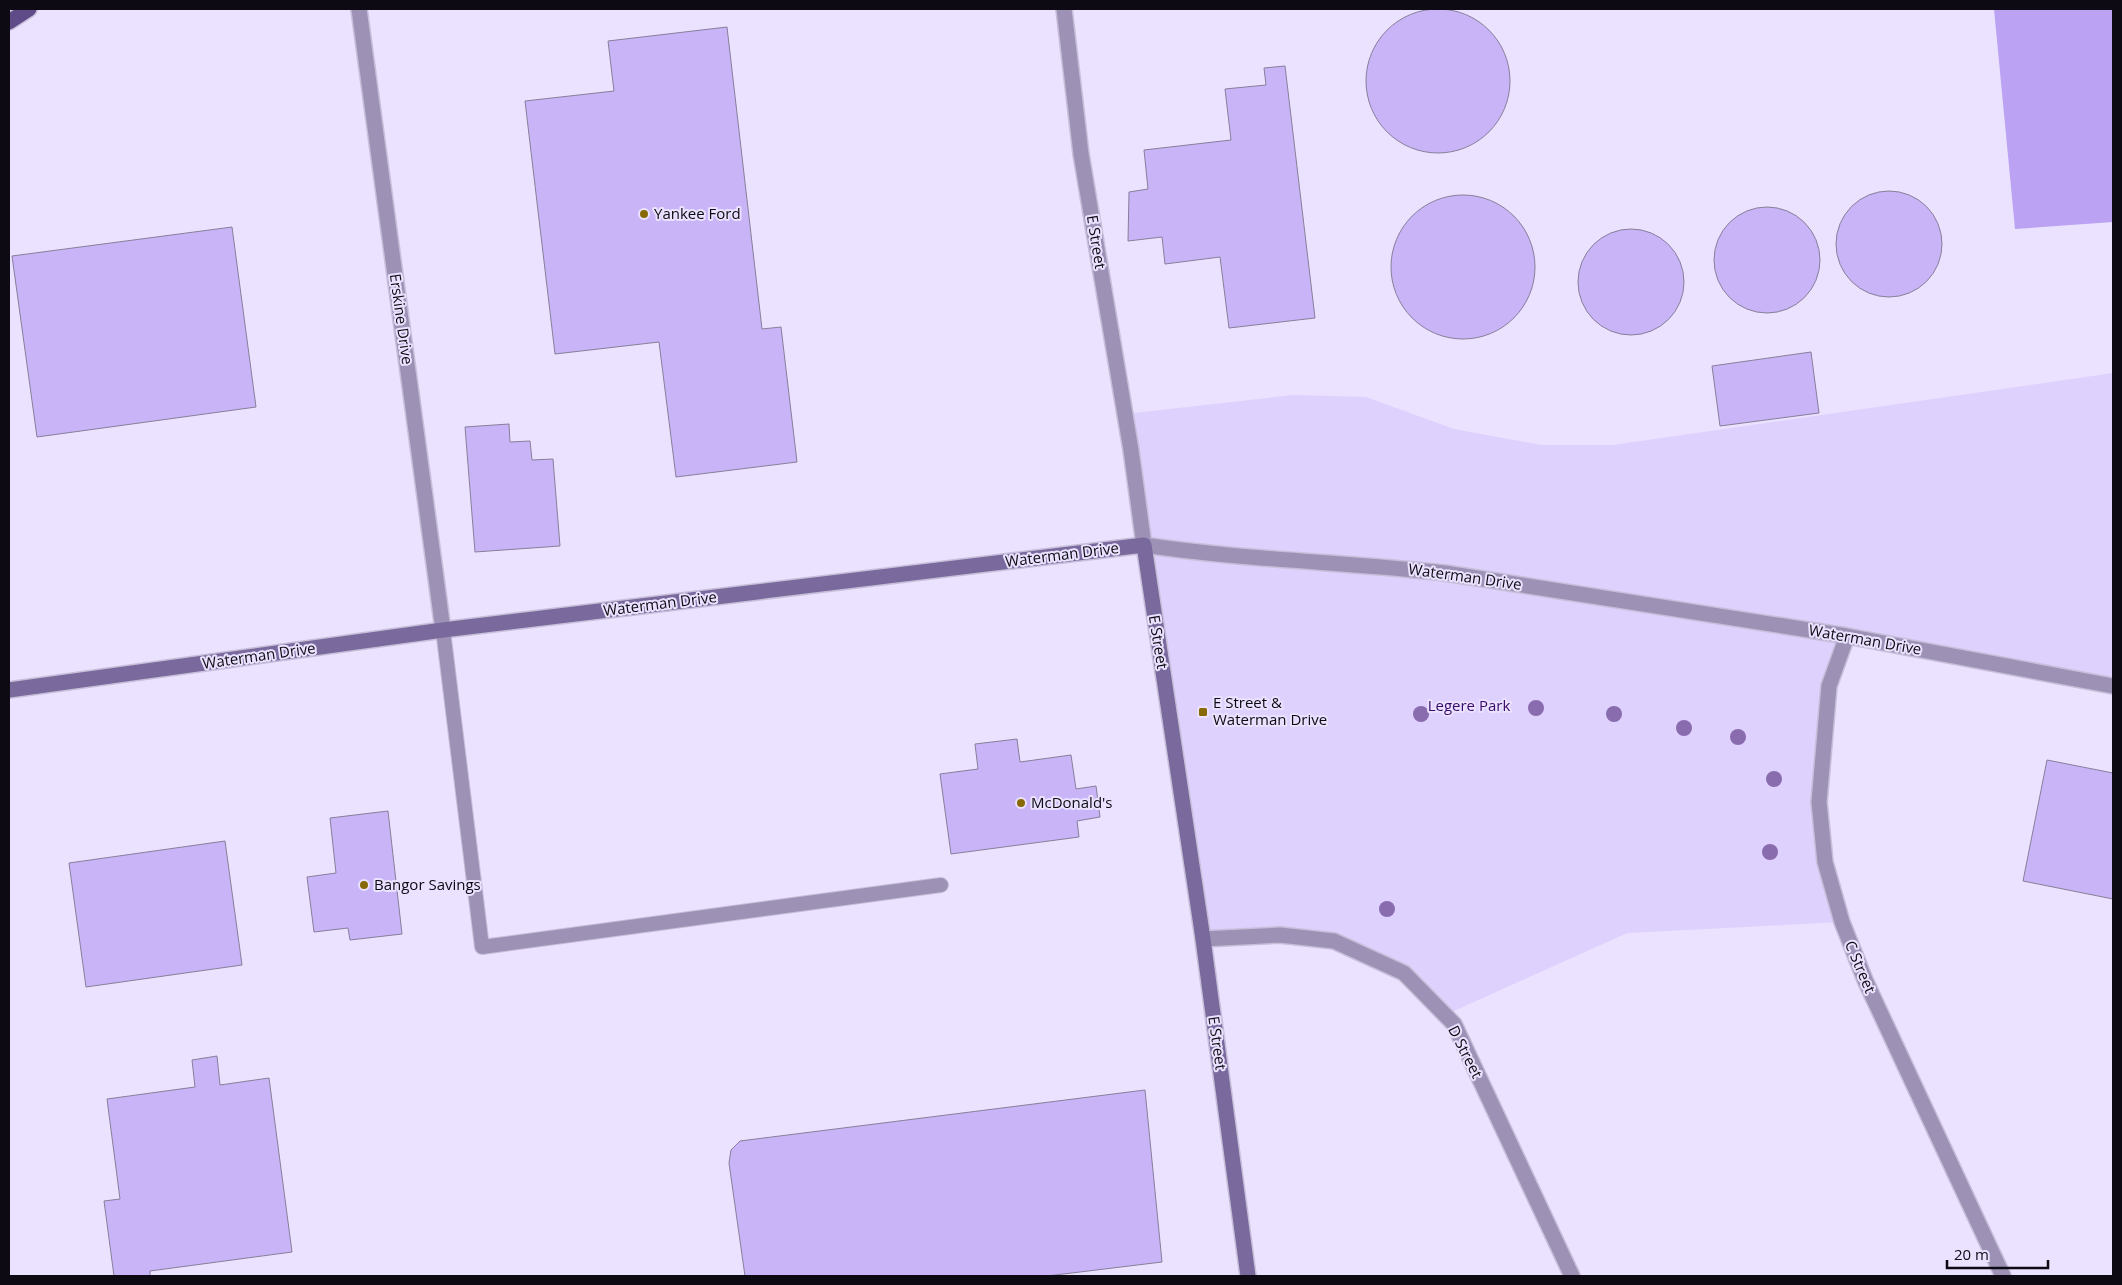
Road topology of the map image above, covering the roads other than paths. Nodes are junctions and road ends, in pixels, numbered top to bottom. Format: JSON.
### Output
{"nodes":[{"id":1,"x":29,"y":9,"type":"edge"},
{"id":2,"x":358,"y":9,"type":"edge"},
{"id":3,"x":1064,"y":9,"type":"edge"},
{"id":4,"x":9,"y":22,"type":"edge"},
{"id":5,"x":1144,"y":545,"type":"junction"},
{"id":6,"x":443,"y":630,"type":"junction"},
{"id":7,"x":1847,"y":636,"type":"junction"},
{"id":8,"x":2113,"y":686,"type":"edge"},
{"id":9,"x":9,"y":690,"type":"edge"},
{"id":10,"x":941,"y":885,"type":"dead end"},
{"id":11,"x":1203,"y":939,"type":"junction"},
{"id":12,"x":1248,"y":1276,"type":"edge"},
{"id":13,"x":1572,"y":1276,"type":"edge"},
{"id":14,"x":2004,"y":1276,"type":"edge"}],
"edges":[{"from":1,"to":4,"type":"main road"},
{"from":2,"to":6,"type":"street","name":"Erskine Drive"},
{"from":3,"to":5,"type":"street","name":"E Street"},
{"from":5,"to":6,"type":"street","name":"Waterman Drive"},
{"from":5,"to":7,"type":"street","name":"Waterman Drive"},
{"from":5,"to":11,"type":"street","name":"E Street"},
{"from":6,"to":9,"type":"street","name":"Waterman Drive"},
{"from":6,"to":10,"type":"lane"},
{"from":7,"to":8,"type":"street","name":"Waterman Drive"},
{"from":7,"to":14,"type":"street","name":"C Street"},
{"from":11,"to":12,"type":"street","name":"E Street"},
{"from":11,"to":13,"type":"street","name":"D Street"}]}
